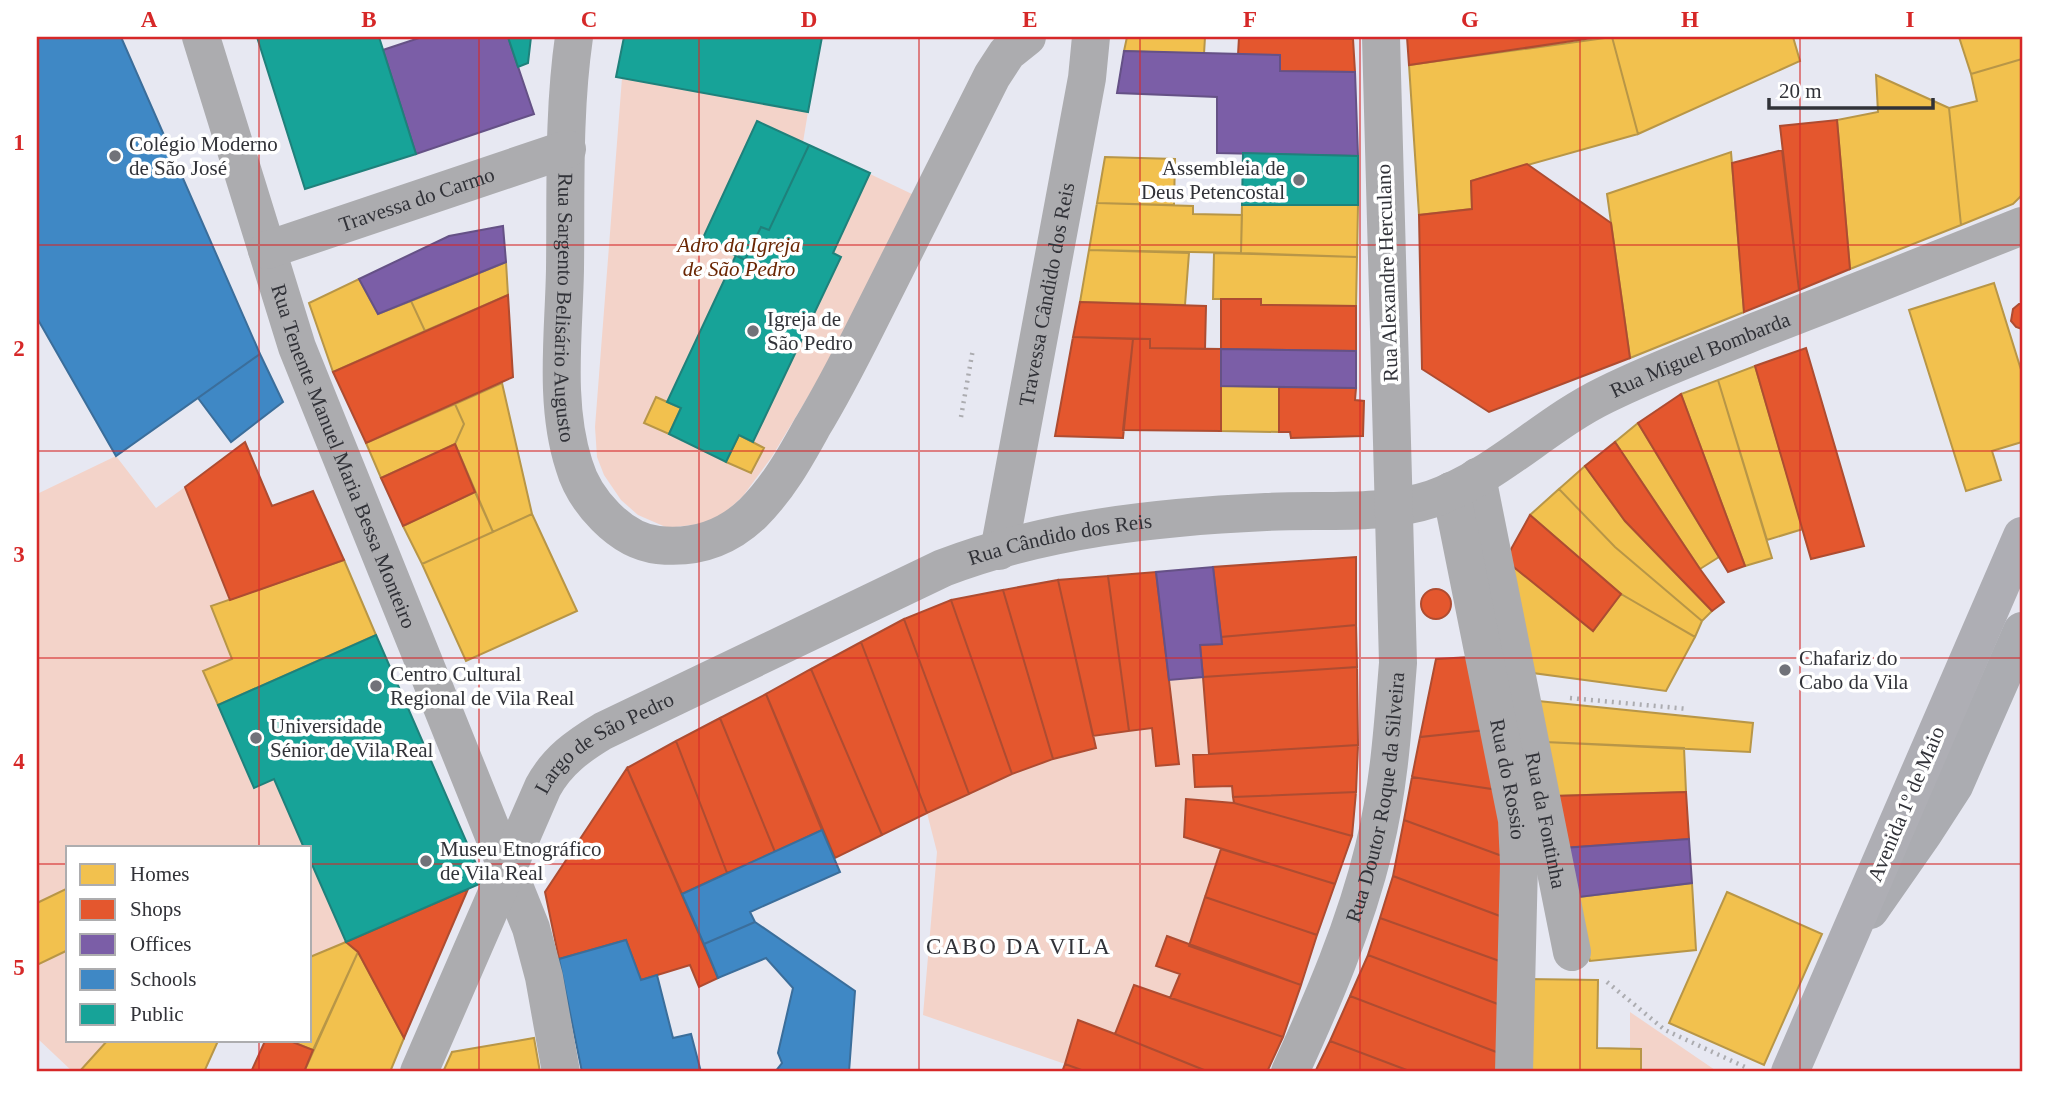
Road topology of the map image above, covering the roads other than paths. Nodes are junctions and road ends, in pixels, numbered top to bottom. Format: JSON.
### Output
{"nodes":[{"id":1,"x":201,"y":37,"type":"edge"},
{"id":2,"x":574,"y":37,"type":"edge"},
{"id":3,"x":1027,"y":37,"type":"edge"},
{"id":4,"x":1091,"y":37,"type":"edge"},
{"id":5,"x":1381,"y":37,"type":"edge"},
{"id":6,"x":567,"y":149,"type":"junction"},
{"id":7,"x":2022,"y":226,"type":"edge"},
{"id":8,"x":267,"y":250,"type":"junction"},
{"id":9,"x":1464,"y":484,"type":"junction"},
{"id":10,"x":1394,"y":509,"type":"junction"},
{"id":11,"x":2022,"y":536,"type":"edge"},
{"id":12,"x":999,"y":551,"type":"junction"},
{"id":13,"x":2022,"y":631,"type":"edge"},
{"id":14,"x":750,"y":660,"type":"joint"},
{"id":15,"x":507,"y":868,"type":"junction"},
{"id":16,"x":1846,"y":943,"type":"junction"},
{"id":17,"x":1572,"y":952,"type":"road end"},
{"id":18,"x":419,"y":1072,"type":"edge"},
{"id":19,"x":561,"y":1072,"type":"edge"},
{"id":20,"x":1290,"y":1072,"type":"edge"},
{"id":21,"x":1514,"y":1072,"type":"edge"},
{"id":22,"x":1790,"y":1072,"type":"edge"}],
"edges":[{"from":1,"to":8,"type":"street","name":"Rua Tenente Manuel Maria Bessa Monteiro"},
{"from":2,"to":6,"type":"street","name":"Rua Sargento Belisário Augusto"},
{"from":3,"to":6,"type":"street","name":"Rua Sargento Belisário Augusto"},
{"from":4,"to":12,"type":"street","name":"Travessa Cândido dos Reis"},
{"from":5,"to":10,"type":"street","name":"Rua Alexandre Herculano"},
{"from":6,"to":8,"type":"street","name":"Travessa do Carmo"},
{"from":7,"to":9,"type":"street","name":"Rua Miguel Bombarda"},
{"from":8,"to":15,"type":"street","name":"Rua Tenente Manuel Maria Bessa Monteiro"},
{"from":9,"to":10,"type":"street","name":"Rua Miguel Bombarda"},
{"from":9,"to":17,"type":"street","name":"Rua da Fontinha"},
{"from":9,"to":21,"type":"street","name":"Rua do Rossio"},
{"from":10,"to":12,"type":"street","name":"Rua Cândido dos Reis"},
{"from":10,"to":20,"type":"street","name":"Rua Doutor Roque da Silveira"},
{"from":11,"to":16,"type":"main road","name":"Avenida 1º de Maio"},
{"from":12,"to":14,"type":"street","name":"Rua Cândido dos Reis"},
{"from":13,"to":16,"type":"main road"},
{"from":14,"to":15,"type":"street","name":"Largo de São Pedro"},
{"from":15,"to":18,"type":"street","name":"Largo de São Pedro"},
{"from":15,"to":19,"type":"street","name":"Rua Tenente Manuel Maria Bessa Monteiro"},
{"from":16,"to":22,"type":"main road","name":"Avenida 1º de Maio"}]}
